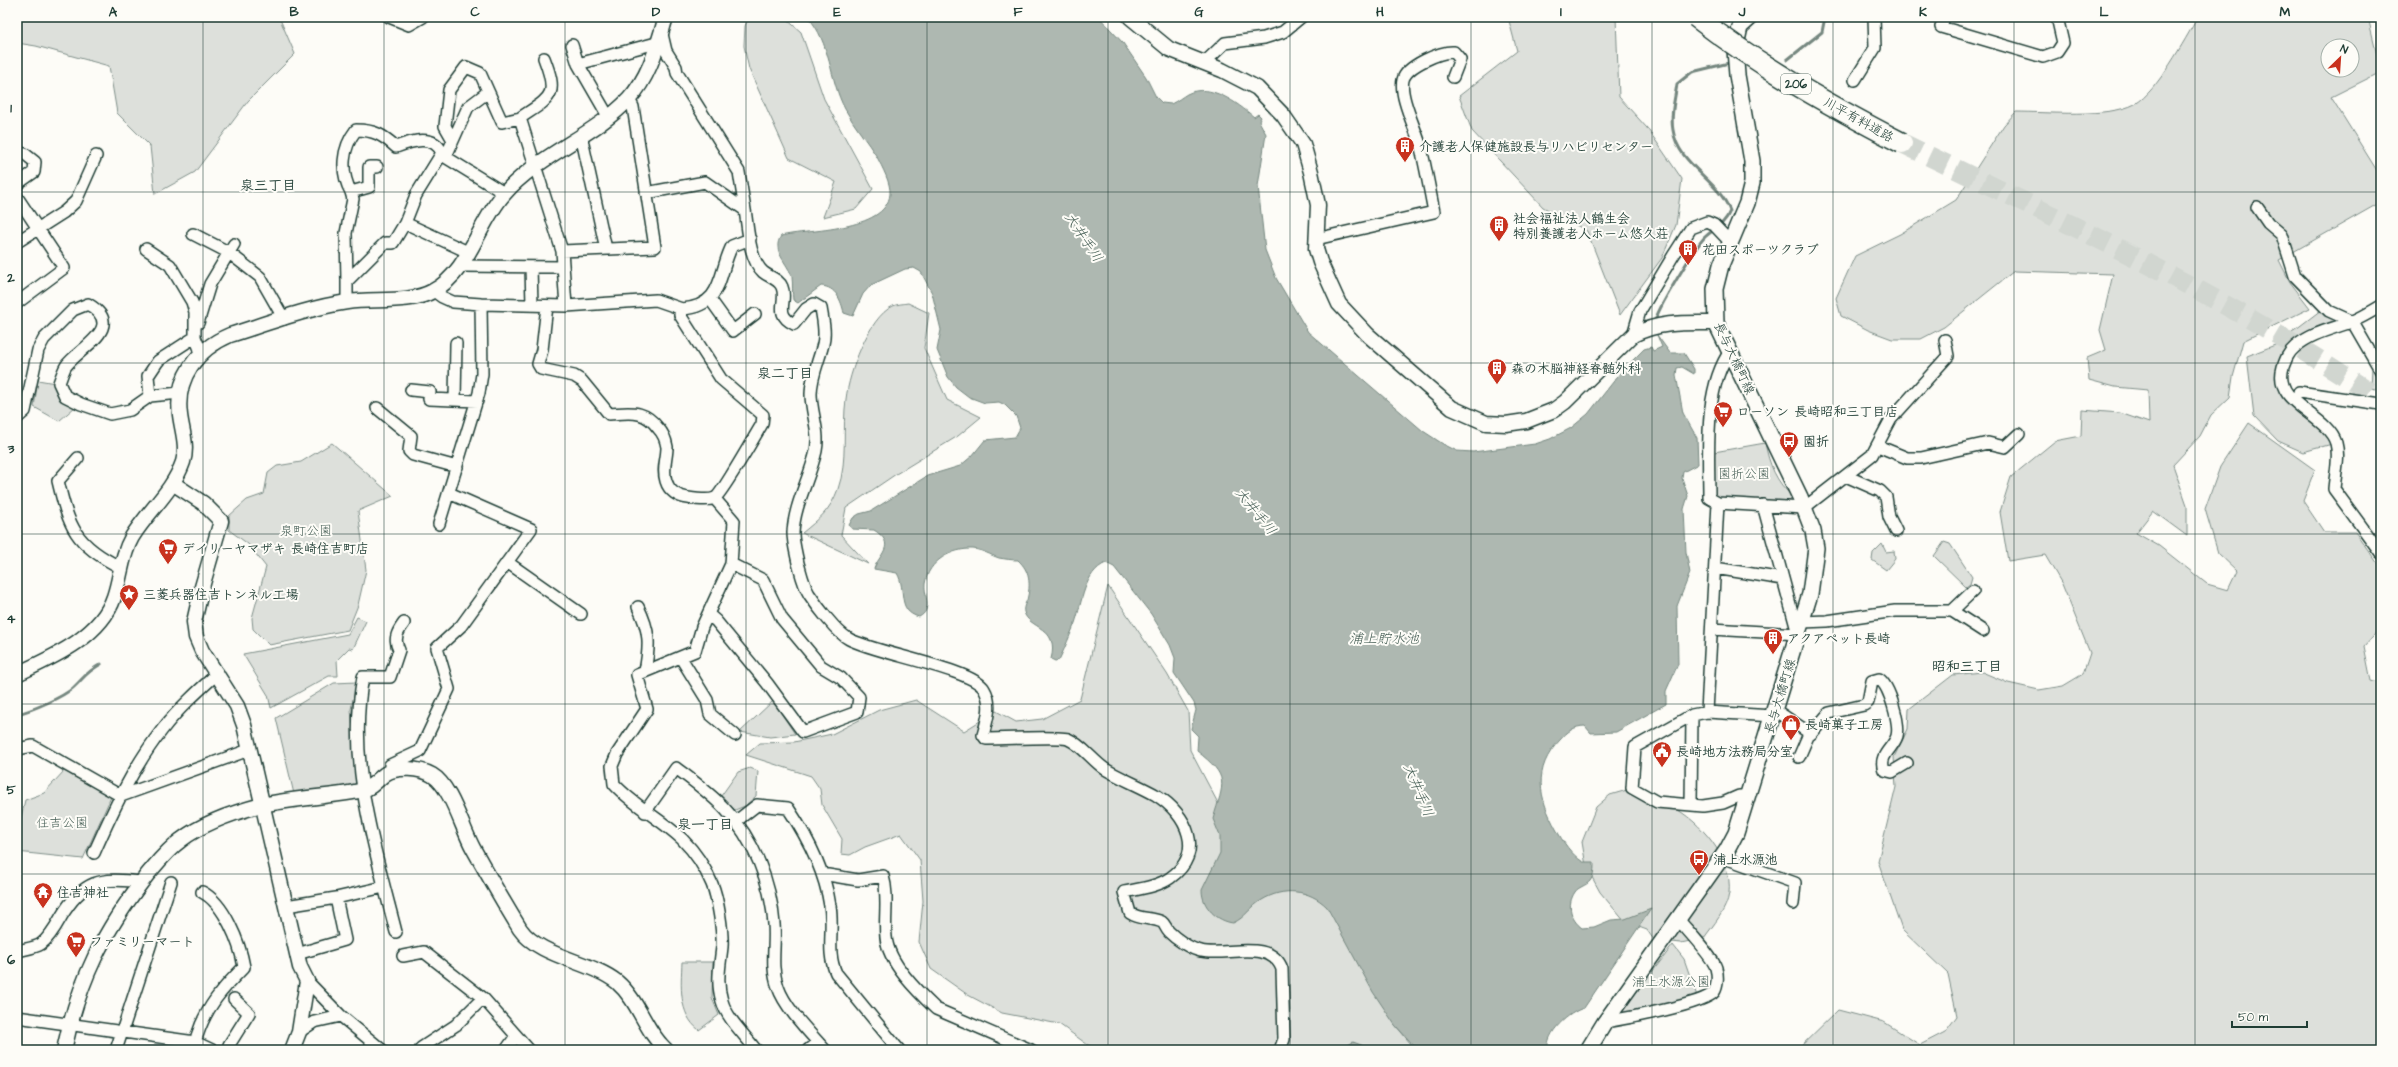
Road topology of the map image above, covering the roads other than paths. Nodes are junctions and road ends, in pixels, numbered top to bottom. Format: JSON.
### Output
{"nodes":[{"id":1,"x":389,"y":17,"type":"edge"},
{"id":2,"x":423,"y":17,"type":"edge"},
{"id":3,"x":666,"y":17,"type":"edge"},
{"id":4,"x":1130,"y":17,"type":"edge"},
{"id":5,"x":1301,"y":17,"type":"edge"},
{"id":6,"x":1696,"y":17,"type":"edge"},
{"id":7,"x":1705,"y":17,"type":"edge"},
{"id":8,"x":1751,"y":17,"type":"edge"},
{"id":9,"x":1874,"y":17,"type":"edge"},
{"id":10,"x":1944,"y":17,"type":"edge"},
{"id":11,"x":2057,"y":17,"type":"edge"},
{"id":12,"x":661,"y":38,"type":"junction"},
{"id":13,"x":572,"y":45,"type":"dead end"},
{"id":14,"x":544,"y":58,"type":"dead end"},
{"id":15,"x":1204,"y":63,"type":"junction"},
{"id":16,"x":578,"y":64,"type":"junction"},
{"id":17,"x":1453,"y":78,"type":"dead end"},
{"id":18,"x":1855,"y":80,"type":"dead end"},
{"id":19,"x":488,"y":92,"type":"junction"},
{"id":20,"x":629,"y":99,"type":"junction"},
{"id":21,"x":608,"y":116,"type":"junction"},
{"id":22,"x":520,"y":118,"type":"junction"},
{"id":23,"x":582,"y":134,"type":"junction"},
{"id":24,"x":453,"y":140,"type":"junction"},
{"id":25,"x":17,"y":152,"type":"edge"},
{"id":26,"x":442,"y":153,"type":"junction"},
{"id":27,"x":96,"y":156,"type":"dead end"},
{"id":28,"x":536,"y":166,"type":"junction"},
{"id":29,"x":377,"y":167,"type":"dead end"},
{"id":30,"x":17,"y":184,"type":"edge"},
{"id":31,"x":351,"y":192,"type":"junction"},
{"id":32,"x":646,"y":192,"type":"junction"},
{"id":33,"x":504,"y":193,"type":"junction"},
{"id":34,"x":17,"y":197,"type":"edge"},
{"id":35,"x":2257,"y":207,"type":"dead end"},
{"id":36,"x":745,"y":210,"type":"junction"},
{"id":37,"x":405,"y":223,"type":"junction"},
{"id":38,"x":39,"y":228,"type":"junction"},
{"id":39,"x":193,"y":234,"type":"dead end"},
{"id":40,"x":1722,"y":234,"type":"junction"},
{"id":41,"x":750,"y":239,"type":"junction"},
{"id":42,"x":1316,"y":239,"type":"junction"},
{"id":43,"x":17,"y":242,"type":"edge"},
{"id":44,"x":231,"y":248,"type":"junction"},
{"id":45,"x":146,"y":249,"type":"dead end"},
{"id":46,"x":606,"y":249,"type":"junction"},
{"id":47,"x":562,"y":251,"type":"junction"},
{"id":48,"x":468,"y":252,"type":"junction"},
{"id":49,"x":460,"y":266,"type":"junction"},
{"id":50,"x":531,"y":267,"type":"junction"},
{"id":51,"x":563,"y":268,"type":"junction"},
{"id":52,"x":348,"y":281,"type":"junction"},
{"id":53,"x":434,"y":291,"type":"junction"},
{"id":54,"x":710,"y":298,"type":"junction"},
{"id":55,"x":347,"y":302,"type":"junction"},
{"id":56,"x":17,"y":303,"type":"edge"},
{"id":57,"x":482,"y":304,"type":"junction"},
{"id":58,"x":532,"y":305,"type":"junction"},
{"id":59,"x":547,"y":306,"type":"junction"},
{"id":60,"x":566,"y":306,"type":"junction"},
{"id":61,"x":2381,"y":306,"type":"edge"},
{"id":62,"x":682,"y":309,"type":"junction"},
{"id":63,"x":755,"y":314,"type":"dead end"},
{"id":64,"x":284,"y":319,"type":"junction"},
{"id":65,"x":2352,"y":321,"type":"junction"},
{"id":66,"x":1716,"y":323,"type":"junction"},
{"id":67,"x":195,"y":334,"type":"junction"},
{"id":68,"x":1633,"y":335,"type":"junction"},
{"id":69,"x":1945,"y":340,"type":"dead end"},
{"id":70,"x":456,"y":343,"type":"dead end"},
{"id":71,"x":1731,"y":350,"type":"junction"},
{"id":72,"x":201,"y":352,"type":"junction"},
{"id":73,"x":2381,"y":371,"type":"edge"},
{"id":74,"x":410,"y":390,"type":"dead end"},
{"id":75,"x":2299,"y":392,"type":"dead end"},
{"id":76,"x":180,"y":393,"type":"junction"},
{"id":77,"x":150,"y":396,"type":"junction"},
{"id":78,"x":455,"y":400,"type":"junction"},
{"id":79,"x":477,"y":401,"type":"junction"},
{"id":80,"x":2381,"y":404,"type":"edge"},
{"id":81,"x":377,"y":408,"type":"dead end"},
{"id":82,"x":17,"y":418,"type":"edge"},
{"id":83,"x":2018,"y":434,"type":"dead end"},
{"id":84,"x":1878,"y":446,"type":"junction"},
{"id":85,"x":78,"y":458,"type":"dead end"},
{"id":86,"x":457,"y":467,"type":"junction"},
{"id":87,"x":1846,"y":476,"type":"junction"},
{"id":88,"x":174,"y":484,"type":"junction"},
{"id":89,"x":449,"y":493,"type":"junction"},
{"id":90,"x":715,"y":498,"type":"junction"},
{"id":91,"x":1718,"y":503,"type":"junction"},
{"id":92,"x":1763,"y":506,"type":"junction"},
{"id":93,"x":1804,"y":508,"type":"junction"},
{"id":94,"x":439,"y":524,"type":"dead end"},
{"id":95,"x":1896,"y":531,"type":"dead end"},
{"id":96,"x":2381,"y":553,"type":"edge"},
{"id":97,"x":507,"y":562,"type":"junction"},
{"id":98,"x":731,"y":564,"type":"junction"},
{"id":99,"x":120,"y":567,"type":"junction"},
{"id":100,"x":1715,"y":568,"type":"junction"},
{"id":101,"x":1783,"y":579,"type":"junction"},
{"id":102,"x":1973,"y":591,"type":"dead end"},
{"id":103,"x":638,"y":607,"type":"dead end"},
{"id":104,"x":1952,"y":611,"type":"junction"},
{"id":105,"x":581,"y":614,"type":"dead end"},
{"id":106,"x":708,"y":614,"type":"junction"},
{"id":107,"x":404,"y":623,"type":"dead end"},
{"id":108,"x":1712,"y":628,"type":"junction"},
{"id":109,"x":1800,"y":628,"type":"junction"},
{"id":110,"x":1983,"y":631,"type":"dead end"},
{"id":111,"x":681,"y":658,"type":"junction"},
{"id":112,"x":645,"y":671,"type":"junction"},
{"id":113,"x":218,"y":673,"type":"junction"},
{"id":114,"x":17,"y":674,"type":"edge"},
{"id":115,"x":1707,"y":712,"type":"junction"},
{"id":116,"x":1774,"y":713,"type":"junction"},
{"id":117,"x":1692,"y":715,"type":"junction"},
{"id":118,"x":1809,"y":734,"type":"junction"},
{"id":119,"x":735,"y":735,"type":"dead end"},
{"id":120,"x":17,"y":749,"type":"edge"},
{"id":121,"x":249,"y":750,"type":"junction"},
{"id":122,"x":1799,"y":757,"type":"dead end"},
{"id":123,"x":1907,"y":763,"type":"dead end"},
{"id":124,"x":390,"y":765,"type":"dead end"},
{"id":125,"x":363,"y":791,"type":"junction"},
{"id":126,"x":121,"y":796,"type":"junction"},
{"id":127,"x":1748,"y":796,"type":"junction"},
{"id":128,"x":1691,"y":804,"type":"junction"},
{"id":129,"x":262,"y":805,"type":"junction"},
{"id":130,"x":645,"y":812,"type":"junction"},
{"id":131,"x":735,"y":822,"type":"junction"},
{"id":132,"x":94,"y":853,"type":"dead end"},
{"id":133,"x":1722,"y":857,"type":"junction"},
{"id":134,"x":822,"y":874,"type":"junction"},
{"id":135,"x":141,"y":882,"type":"junction"},
{"id":136,"x":171,"y":882,"type":"dead end"},
{"id":137,"x":384,"y":886,"type":"junction"},
{"id":138,"x":202,"y":892,"type":"dead end"},
{"id":139,"x":336,"y":898,"type":"junction"},
{"id":140,"x":1793,"y":904,"type":"dead end"},
{"id":141,"x":286,"y":906,"type":"junction"},
{"id":142,"x":1678,"y":919,"type":"junction"},
{"id":143,"x":396,"y":932,"type":"dead end"},
{"id":144,"x":17,"y":951,"type":"edge"},
{"id":145,"x":297,"y":954,"type":"junction"},
{"id":146,"x":403,"y":956,"type":"dead end"},
{"id":147,"x":307,"y":981,"type":"junction"},
{"id":148,"x":483,"y":998,"type":"junction"},
{"id":149,"x":234,"y":999,"type":"dead end"},
{"id":150,"x":341,"y":1016,"type":"junction"},
{"id":151,"x":17,"y":1017,"type":"edge"},
{"id":152,"x":1605,"y":1022,"type":"junction"},
{"id":153,"x":69,"y":1025,"type":"junction"},
{"id":154,"x":299,"y":1032,"type":"junction"},
{"id":155,"x":122,"y":1033,"type":"junction"},
{"id":156,"x":197,"y":1036,"type":"dead end"},
{"id":157,"x":516,"y":1036,"type":"junction"},
{"id":158,"x":229,"y":1045,"type":"dead end"},
{"id":159,"x":821,"y":1046,"type":"edge"},
{"id":160,"x":421,"y":1048,"type":"dead end"},
{"id":161,"x":64,"y":1050,"type":"edge"},
{"id":162,"x":116,"y":1050,"type":"edge"},
{"id":163,"x":212,"y":1050,"type":"edge"},
{"id":164,"x":292,"y":1050,"type":"edge"},
{"id":165,"x":382,"y":1050,"type":"edge"},
{"id":166,"x":506,"y":1050,"type":"edge"},
{"id":167,"x":529,"y":1050,"type":"edge"},
{"id":168,"x":666,"y":1050,"type":"edge"},
{"id":169,"x":756,"y":1050,"type":"edge"},
{"id":170,"x":808,"y":1050,"type":"edge"},
{"id":171,"x":899,"y":1050,"type":"edge"},
{"id":172,"x":1031,"y":1050,"type":"edge"},
{"id":173,"x":1280,"y":1050,"type":"edge"},
{"id":174,"x":1588,"y":1050,"type":"edge"}],
"edges":[{"from":1,"to":2,"type":"street"},
{"from":3,"to":12,"type":"street"},
{"from":4,"to":15,"type":"street"},
{"from":5,"to":15,"type":"street"},
{"from":6,"to":7,"type":"highway","name":"川平有料道路","number":"206","bridge":true},
{"from":8,"to":40,"type":"main road","name":"長与大橋町線"},
{"from":9,"to":18,"type":"street"},
{"from":10,"to":11,"type":"street"},
{"from":12,"to":16,"type":"street"},
{"from":12,"to":20,"type":"street"},
{"from":12,"to":36,"type":"street"},
{"from":13,"to":16,"type":"street"},
{"from":14,"to":22,"type":"street"},
{"from":15,"to":42,"type":"street"},
{"from":16,"to":21,"type":"street"},
{"from":17,"to":42,"type":"street"},
{"from":19,"to":22,"type":"street"},
{"from":19,"to":24,"type":"street"},
{"from":19,"to":24,"type":"street"},
{"from":20,"to":21,"type":"street"},
{"from":20,"to":32,"type":"street"},
{"from":21,"to":23,"type":"street"},
{"from":22,"to":28,"type":"street"},
{"from":23,"to":28,"type":"street"},
{"from":23,"to":46,"type":"street"},
{"from":24,"to":26,"type":"street"},
{"from":25,"to":30,"type":"street"},
{"from":26,"to":31,"type":"street"},
{"from":26,"to":33,"type":"street"},
{"from":26,"to":37,"type":"street"},
{"from":27,"to":38,"type":"street"},
{"from":28,"to":33,"type":"street"},
{"from":28,"to":47,"type":"street"},
{"from":29,"to":31,"type":"street"},
{"from":31,"to":52,"type":"street"},
{"from":32,"to":36,"type":"street"},
{"from":32,"to":46,"type":"street"},
{"from":33,"to":48,"type":"street"},
{"from":34,"to":38,"type":"street"},
{"from":35,"to":65,"type":"street"},
{"from":36,"to":41,"type":"street"},
{"from":37,"to":48,"type":"street"},
{"from":37,"to":52,"type":"street"},
{"from":38,"to":43,"type":"street"},
{"from":38,"to":56,"type":"street"},
{"from":39,"to":44,"type":"street"},
{"from":40,"to":66,"type":"main road","name":"長与大橋町線"},
{"from":40,"to":68,"type":"street"},
{"from":41,"to":54,"type":"street"},
{"from":41,"to":173,"type":"street"},
{"from":42,"to":68,"type":"street"},
{"from":44,"to":64,"type":"street"},
{"from":44,"to":67,"type":"street"},
{"from":45,"to":67,"type":"street"},
{"from":46,"to":47,"type":"street"},
{"from":47,"to":51,"type":"street"},
{"from":48,"to":49,"type":"street"},
{"from":49,"to":50,"type":"street"},
{"from":49,"to":53,"type":"street"},
{"from":50,"to":51,"type":"street"},
{"from":50,"to":58,"type":"street"},
{"from":51,"to":60,"type":"street"},
{"from":52,"to":55,"type":"street"},
{"from":53,"to":55,"type":"street"},
{"from":53,"to":57,"type":"street"},
{"from":54,"to":62,"type":"street"},
{"from":54,"to":63,"type":"street"},
{"from":55,"to":64,"type":"street"},
{"from":57,"to":58,"type":"street"},
{"from":57,"to":79,"type":"street"},
{"from":58,"to":59,"type":"street"},
{"from":59,"to":60,"type":"street"},
{"from":59,"to":90,"type":"street"},
{"from":60,"to":62,"type":"street"},
{"from":61,"to":65,"type":"street"},
{"from":62,"to":90,"type":"street"},
{"from":64,"to":72,"type":"street"},
{"from":65,"to":73,"type":"street"},
{"from":65,"to":96,"type":"street"},
{"from":66,"to":68,"type":"street"},
{"from":66,"to":71,"type":"main road","name":"長与大橋町線"},
{"from":67,"to":72,"type":"street"},
{"from":67,"to":77,"type":"street"},
{"from":69,"to":84,"type":"street"},
{"from":70,"to":78,"type":"street"},
{"from":71,"to":91,"type":"street"},
{"from":71,"to":93,"type":"main road","name":"長与大橋町線"},
{"from":72,"to":76,"type":"street"},
{"from":74,"to":78,"type":"street"},
{"from":75,"to":80,"type":"street"},
{"from":76,"to":77,"type":"street"},
{"from":76,"to":88,"type":"street"},
{"from":77,"to":82,"type":"street"},
{"from":78,"to":79,"type":"street"},
{"from":79,"to":86,"type":"street"},
{"from":81,"to":86,"type":"street"},
{"from":83,"to":84,"type":"street"},
{"from":84,"to":87,"type":"street"},
{"from":85,"to":99,"type":"street"},
{"from":86,"to":89,"type":"street"},
{"from":87,"to":93,"type":"street"},
{"from":87,"to":95,"type":"street"},
{"from":88,"to":99,"type":"street"},
{"from":88,"to":113,"type":"street"},
{"from":89,"to":94,"type":"street"},
{"from":89,"to":97,"type":"street"},
{"from":90,"to":98,"type":"street"},
{"from":91,"to":92,"type":"street"},
{"from":91,"to":100,"type":"street"},
{"from":92,"to":93,"type":"street"},
{"from":92,"to":101,"type":"street"},
{"from":93,"to":109,"type":"main road","name":"長与大橋町線"},
{"from":97,"to":105,"type":"street"},
{"from":97,"to":124,"type":"street"},
{"from":98,"to":106,"type":"street"},
{"from":98,"to":106,"type":"street"},
{"from":99,"to":114,"type":"street"},
{"from":100,"to":101,"type":"street"},
{"from":100,"to":108,"type":"street"},
{"from":101,"to":109,"type":"street"},
{"from":102,"to":104,"type":"street"},
{"from":103,"to":112,"type":"street"},
{"from":104,"to":109,"type":"street"},
{"from":104,"to":110,"type":"street"},
{"from":106,"to":111,"type":"street"},
{"from":107,"to":125,"type":"street"},
{"from":108,"to":109,"type":"street"},
{"from":108,"to":115,"type":"street"},
{"from":109,"to":116,"type":"main road","name":"長与大橋町線"},
{"from":111,"to":112,"type":"street"},
{"from":111,"to":119,"type":"street"},
{"from":112,"to":130,"type":"street"},
{"from":113,"to":121,"type":"street"},
{"from":113,"to":126,"type":"street"},
{"from":115,"to":116,"type":"street"},
{"from":115,"to":117,"type":"street"},
{"from":116,"to":118,"type":"street"},
{"from":116,"to":127,"type":"main road","name":"長与大橋町線"},
{"from":117,"to":128,"type":"street"},
{"from":117,"to":128,"type":"street"},
{"from":118,"to":122,"type":"street"},
{"from":118,"to":123,"type":"street"},
{"from":120,"to":126,"type":"street"},
{"from":121,"to":126,"type":"street"},
{"from":121,"to":129,"type":"street"},
{"from":125,"to":129,"type":"street"},
{"from":125,"to":137,"type":"street"},
{"from":125,"to":168,"type":"street"},
{"from":126,"to":132,"type":"street"},
{"from":127,"to":128,"type":"street"},
{"from":127,"to":133,"type":"main road","name":"長与大橋町線"},
{"from":129,"to":135,"type":"street"},
{"from":129,"to":141,"type":"street"},
{"from":130,"to":131,"type":"street"},
{"from":130,"to":169,"type":"street"},
{"from":131,"to":134,"type":"street"},
{"from":131,"to":159,"type":"street"},
{"from":133,"to":140,"type":"street"},
{"from":133,"to":142,"type":"main road","name":"長与大橋町線"},
{"from":134,"to":171,"type":"street"},
{"from":134,"to":172,"type":"street"},
{"from":135,"to":144,"type":"street"},
{"from":135,"to":153,"type":"street"},
{"from":136,"to":155,"type":"street"},
{"from":137,"to":139,"type":"street"},
{"from":137,"to":143,"type":"street"},
{"from":138,"to":156,"type":"street"},
{"from":139,"to":141,"type":"street"},
{"from":139,"to":145,"type":"street"},
{"from":141,"to":145,"type":"street"},
{"from":142,"to":152,"type":"main road","name":"長与大橋町線"},
{"from":142,"to":152,"type":"street"},
{"from":145,"to":147,"type":"street"},
{"from":146,"to":148,"type":"street"},
{"from":147,"to":150,"type":"street"},
{"from":147,"to":154,"type":"street"},
{"from":148,"to":157,"type":"street"},
{"from":148,"to":160,"type":"street"},
{"from":149,"to":158,"type":"street"},
{"from":150,"to":154,"type":"street"},
{"from":150,"to":165,"type":"street"},
{"from":151,"to":153,"type":"street"},
{"from":152,"to":174,"type":"main road","name":"長与大橋町線"},
{"from":153,"to":155,"type":"street"},
{"from":153,"to":161,"type":"street"},
{"from":154,"to":164,"type":"street"},
{"from":155,"to":162,"type":"street"},
{"from":155,"to":163,"type":"street"},
{"from":157,"to":166,"type":"street"},
{"from":157,"to":167,"type":"street"},
{"from":159,"to":170,"type":"street"}]}
